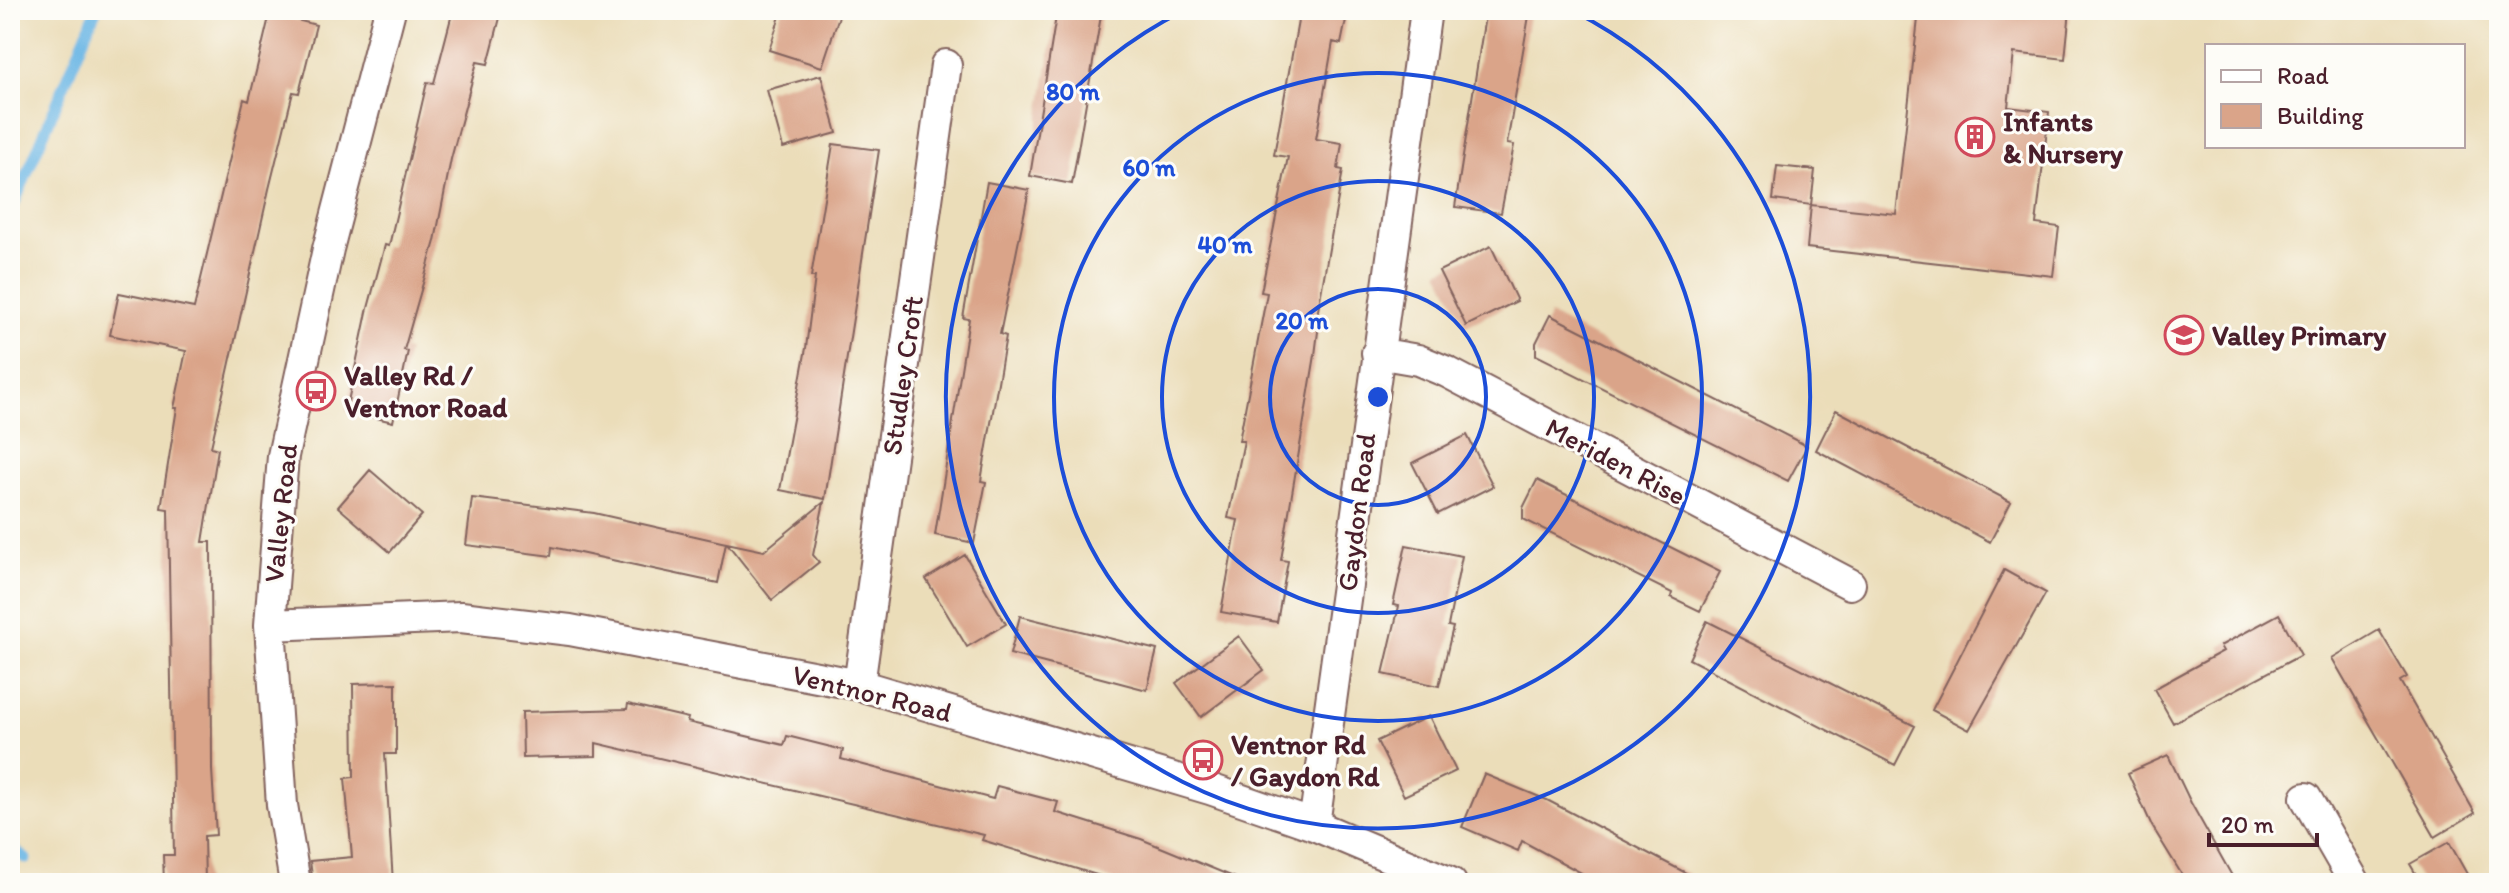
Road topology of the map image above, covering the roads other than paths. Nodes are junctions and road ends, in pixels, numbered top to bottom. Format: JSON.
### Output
{"nodes":[{"id":1,"x":390,"y":10,"type":"edge"},
{"id":2,"x":1426,"y":10,"type":"edge"},
{"id":3,"x":946,"y":65,"type":"dead end"},
{"id":4,"x":1377,"y":353,"type":"junction"},
{"id":5,"x":1850,"y":584,"type":"dead end"},
{"id":6,"x":270,"y":625,"type":"junction"},
{"id":7,"x":859,"y":685,"type":"junction"},
{"id":8,"x":2306,"y":798,"type":"dead end"},
{"id":9,"x":1314,"y":825,"type":"junction"},
{"id":10,"x":295,"y":883,"type":"edge"},
{"id":11,"x":1451,"y":883,"type":"edge"},
{"id":12,"x":2355,"y":883,"type":"edge"}],
"edges":[{"from":1,"to":6,"type":"street","name":"Valley Road"},
{"from":2,"to":4,"type":"street","name":"Gaydon Road"},
{"from":3,"to":7,"type":"street","name":"Studley Croft"},
{"from":4,"to":5,"type":"street","name":"Meriden Rise"},
{"from":4,"to":9,"type":"street","name":"Gaydon Road"},
{"from":6,"to":7,"type":"street","name":"Ventnor Road"},
{"from":6,"to":10,"type":"street","name":"Valley Road"},
{"from":7,"to":9,"type":"street","name":"Ventnor Road"},
{"from":8,"to":12,"type":"street"},
{"from":9,"to":11,"type":"street","name":"Ventnor Road"}]}
